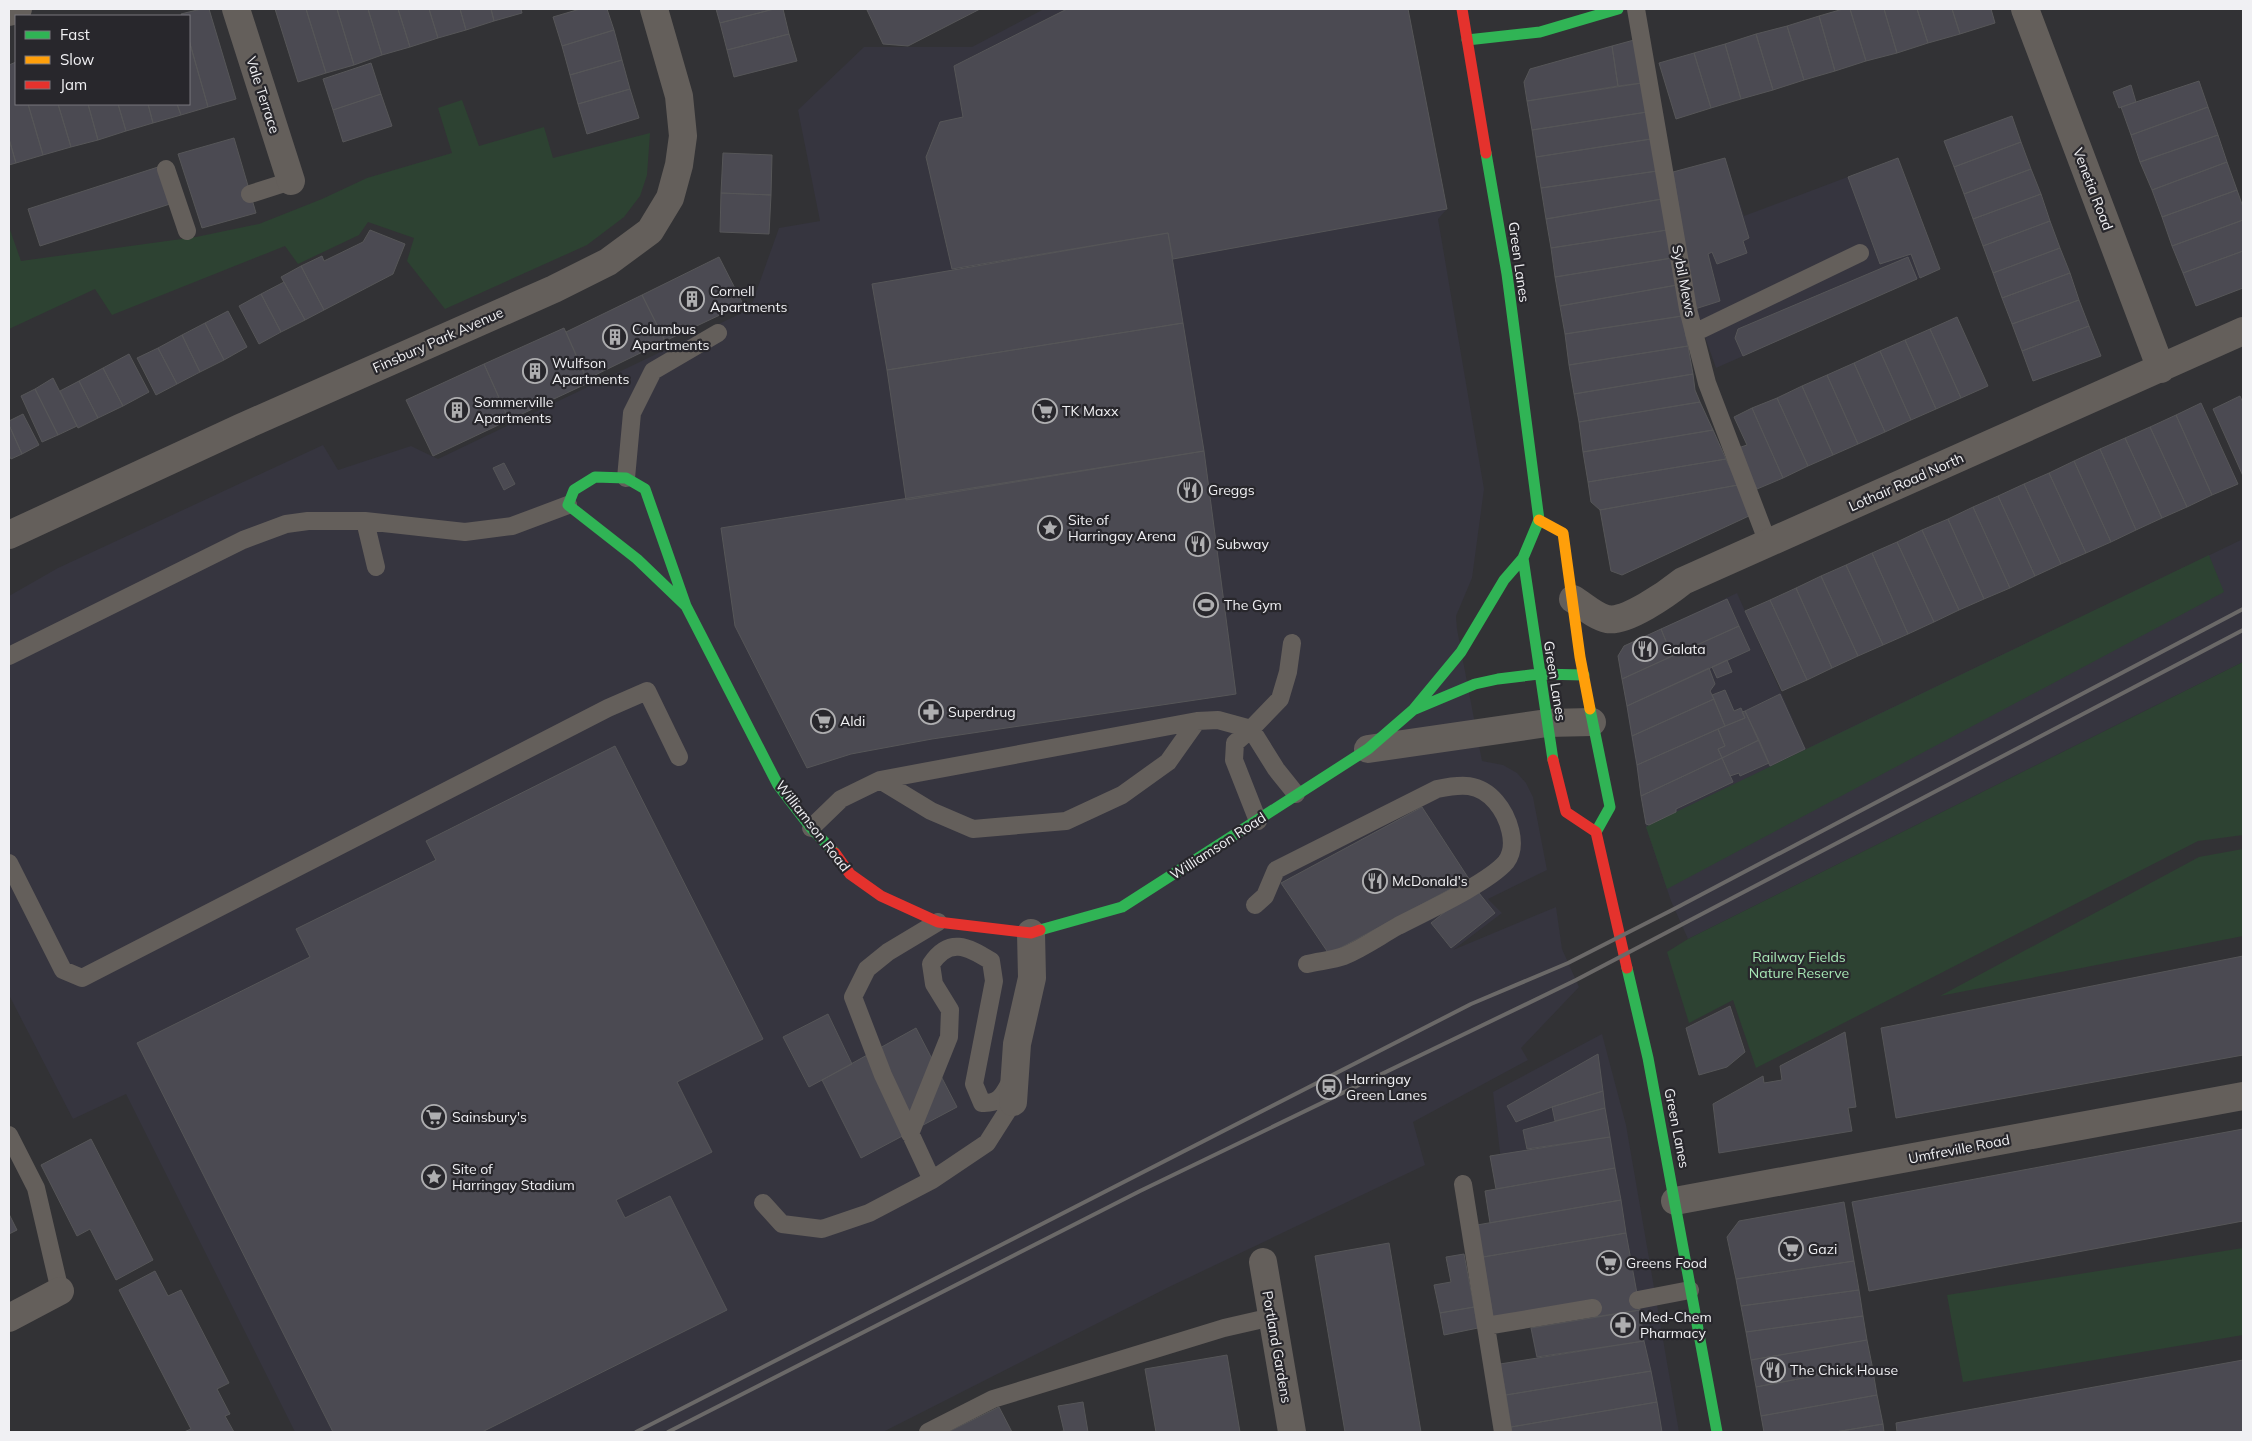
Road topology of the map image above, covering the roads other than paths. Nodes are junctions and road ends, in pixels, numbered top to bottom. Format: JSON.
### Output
{"nodes":[{"id":1,"x":18,"y":9,"type":"edge"},
{"id":2,"x":236,"y":9,"type":"edge"},
{"id":3,"x":654,"y":9,"type":"edge"},
{"id":4,"x":1462,"y":9,"type":"edge"},
{"id":5,"x":1618,"y":9,"type":"edge"},
{"id":6,"x":1636,"y":9,"type":"edge"},
{"id":7,"x":2025,"y":9,"type":"edge"},
{"id":8,"x":9,"y":12,"type":"edge"},
{"id":9,"x":1467,"y":40,"type":"junction"},
{"id":10,"x":166,"y":169,"type":"dead end"},
{"id":11,"x":291,"y":181,"type":"joint"},
{"id":12,"x":250,"y":194,"type":"dead end"},
{"id":13,"x":187,"y":231,"type":"dead end"},
{"id":14,"x":1860,"y":253,"type":"dead end"},
{"id":15,"x":718,"y":332,"type":"dead end"},
{"id":16,"x":2243,"y":332,"type":"edge"},
{"id":17,"x":1694,"y":333,"type":"junction"},
{"id":18,"x":2161,"y":369,"type":"junction"},
{"id":19,"x":626,"y":478,"type":"junction"},
{"id":20,"x":568,"y":505,"type":"junction"},
{"id":21,"x":1539,"y":520,"type":"junction"},
{"id":22,"x":365,"y":521,"type":"junction"},
{"id":23,"x":9,"y":535,"type":"edge"},
{"id":24,"x":1768,"y":543,"type":"junction"},
{"id":25,"x":1523,"y":558,"type":"junction"},
{"id":26,"x":376,"y":567,"type":"dead end"},
{"id":27,"x":1573,"y":599,"type":"junction"},
{"id":28,"x":686,"y":606,"type":"junction"},
{"id":29,"x":1292,"y":643,"type":"dead end"},
{"id":30,"x":9,"y":656,"type":"edge"},
{"id":31,"x":1539,"y":674,"type":"junction"},
{"id":32,"x":1584,"y":675,"type":"junction"},
{"id":33,"x":1413,"y":710,"type":"junction"},
{"id":34,"x":1197,"y":721,"type":"junction"},
{"id":35,"x":1592,"y":722,"type":"junction"},
{"id":36,"x":1546,"y":723,"type":"junction"},
{"id":37,"x":1251,"y":729,"type":"junction"},
{"id":38,"x":1368,"y":750,"type":"junction"},
{"id":39,"x":679,"y":758,"type":"dead end"},
{"id":40,"x":880,"y":780,"type":"junction"},
{"id":41,"x":1296,"y":794,"type":"junction"},
{"id":42,"x":1258,"y":821,"type":"junction"},
{"id":43,"x":811,"y":828,"type":"junction"},
{"id":44,"x":1596,"y":832,"type":"junction"},
{"id":45,"x":9,"y":863,"type":"edge"},
{"id":46,"x":1255,"y":905,"type":"dead end"},
{"id":47,"x":938,"y":922,"type":"junction"},
{"id":48,"x":1031,"y":932,"type":"junction"},
{"id":49,"x":1307,"y":964,"type":"dead end"},
{"id":50,"x":1015,"y":1075,"type":"junction"},
{"id":51,"x":2243,"y":1096,"type":"edge"},
{"id":52,"x":1013,"y":1102,"type":"joint"},
{"id":53,"x":910,"y":1134,"type":"junction"},
{"id":54,"x":9,"y":1135,"type":"edge"},
{"id":55,"x":932,"y":1180,"type":"junction"},
{"id":56,"x":1463,"y":1184,"type":"dead end"},
{"id":57,"x":1675,"y":1201,"type":"junction"},
{"id":58,"x":763,"y":1203,"type":"dead end"},
{"id":59,"x":1263,"y":1262,"type":"dead end"},
{"id":60,"x":1690,"y":1290,"type":"junction"},
{"id":61,"x":60,"y":1291,"type":"joint"},
{"id":62,"x":1638,"y":1300,"type":"dead end"},
{"id":63,"x":1593,"y":1308,"type":"dead end"},
{"id":64,"x":1272,"y":1317,"type":"junction"},
{"id":65,"x":9,"y":1318,"type":"edge"},
{"id":66,"x":1486,"y":1326,"type":"junction"},
{"id":67,"x":928,"y":1432,"type":"edge"},
{"id":68,"x":1292,"y":1432,"type":"edge"},
{"id":69,"x":1503,"y":1432,"type":"edge"},
{"id":70,"x":1718,"y":1432,"type":"edge"}],
"edges":[{"from":1,"to":8,"type":"street"},
{"from":2,"to":11,"type":"street","name":"Vale Terrace"},
{"from":3,"to":23,"type":"street","name":"Finsbury Park Avenue"},
{"from":4,"to":9,"type":"main road","name":"Green Lanes"},
{"from":5,"to":9,"type":"main road"},
{"from":6,"to":17,"type":"lane","name":"Sybil Mews"},
{"from":7,"to":18,"type":"street","name":"Venetia Road"},
{"from":9,"to":21,"type":"main road","name":"Green Lanes"},
{"from":10,"to":13,"type":"lane"},
{"from":11,"to":12,"type":"lane"},
{"from":14,"to":17,"type":"lane"},
{"from":15,"to":19,"type":"lane"},
{"from":16,"to":18,"type":"street","name":"Lothair Road North"},
{"from":17,"to":24,"type":"lane","name":"Sybil Mews"},
{"from":18,"to":24,"type":"street","name":"Lothair Road North"},
{"from":19,"to":20,"type":"main road"},
{"from":19,"to":28,"type":"main road","name":"Williamson Road"},
{"from":20,"to":22,"type":"lane"},
{"from":20,"to":28,"type":"main road","name":"Williamson Road"},
{"from":21,"to":25,"type":"main road"},
{"from":21,"to":27,"type":"main road","name":"Green Lanes"},
{"from":22,"to":26,"type":"lane"},
{"from":22,"to":30,"type":"lane"},
{"from":24,"to":27,"type":"street","name":"Lothair Road North"},
{"from":25,"to":31,"type":"main road","name":"Green Lanes"},
{"from":25,"to":33,"type":"main road"},
{"from":27,"to":32,"type":"main road","name":"Green Lanes"},
{"from":28,"to":43,"type":"main road","name":"Williamson Road"},
{"from":29,"to":37,"type":"lane"},
{"from":31,"to":32,"type":"main road","name":"Williamson Road"},
{"from":31,"to":33,"type":"main road","name":"Williamson Road"},
{"from":31,"to":36,"type":"main road","name":"Green Lanes"},
{"from":32,"to":35,"type":"main road","name":"Green Lanes"},
{"from":33,"to":38,"type":"main road","name":"Williamson Road"},
{"from":34,"to":37,"type":"lane"},
{"from":34,"to":40,"type":"lane"},
{"from":34,"to":40,"type":"lane"},
{"from":35,"to":36,"type":"street","name":"Williamson Road"},
{"from":35,"to":44,"type":"main road","name":"Green Lanes"},
{"from":36,"to":38,"type":"street","name":"Williamson Road"},
{"from":36,"to":44,"type":"main road","name":"Green Lanes"},
{"from":37,"to":41,"type":"lane"},
{"from":37,"to":42,"type":"lane"},
{"from":38,"to":41,"type":"main road","name":"Williamson Road"},
{"from":39,"to":45,"type":"lane"},
{"from":40,"to":43,"type":"lane"},
{"from":41,"to":42,"type":"main road","name":"Williamson Road"},
{"from":42,"to":48,"type":"main road","name":"Williamson Road"},
{"from":43,"to":47,"type":"main road","name":"Williamson Road"},
{"from":44,"to":57,"type":"main road","name":"Green Lanes"},
{"from":46,"to":49,"type":"lane"},
{"from":47,"to":48,"type":"main road","name":"Williamson Road"},
{"from":47,"to":53,"type":"lane"},
{"from":48,"to":50,"type":"street"},
{"from":50,"to":52,"type":"street"},
{"from":50,"to":53,"type":"lane"},
{"from":51,"to":57,"type":"street","name":"Umfreville Road"},
{"from":52,"to":55,"type":"lane"},
{"from":53,"to":55,"type":"lane"},
{"from":54,"to":61,"type":"lane"},
{"from":55,"to":58,"type":"lane"},
{"from":56,"to":66,"type":"lane"},
{"from":57,"to":60,"type":"main road","name":"Green Lanes"},
{"from":59,"to":64,"type":"street","name":"Portland Gardens"},
{"from":60,"to":62,"type":"lane"},
{"from":60,"to":70,"type":"main road","name":"Green Lanes"},
{"from":61,"to":65,"type":"street"},
{"from":63,"to":66,"type":"lane"},
{"from":64,"to":67,"type":"lane"},
{"from":64,"to":68,"type":"street","name":"Portland Gardens"},
{"from":66,"to":69,"type":"lane"}]}
